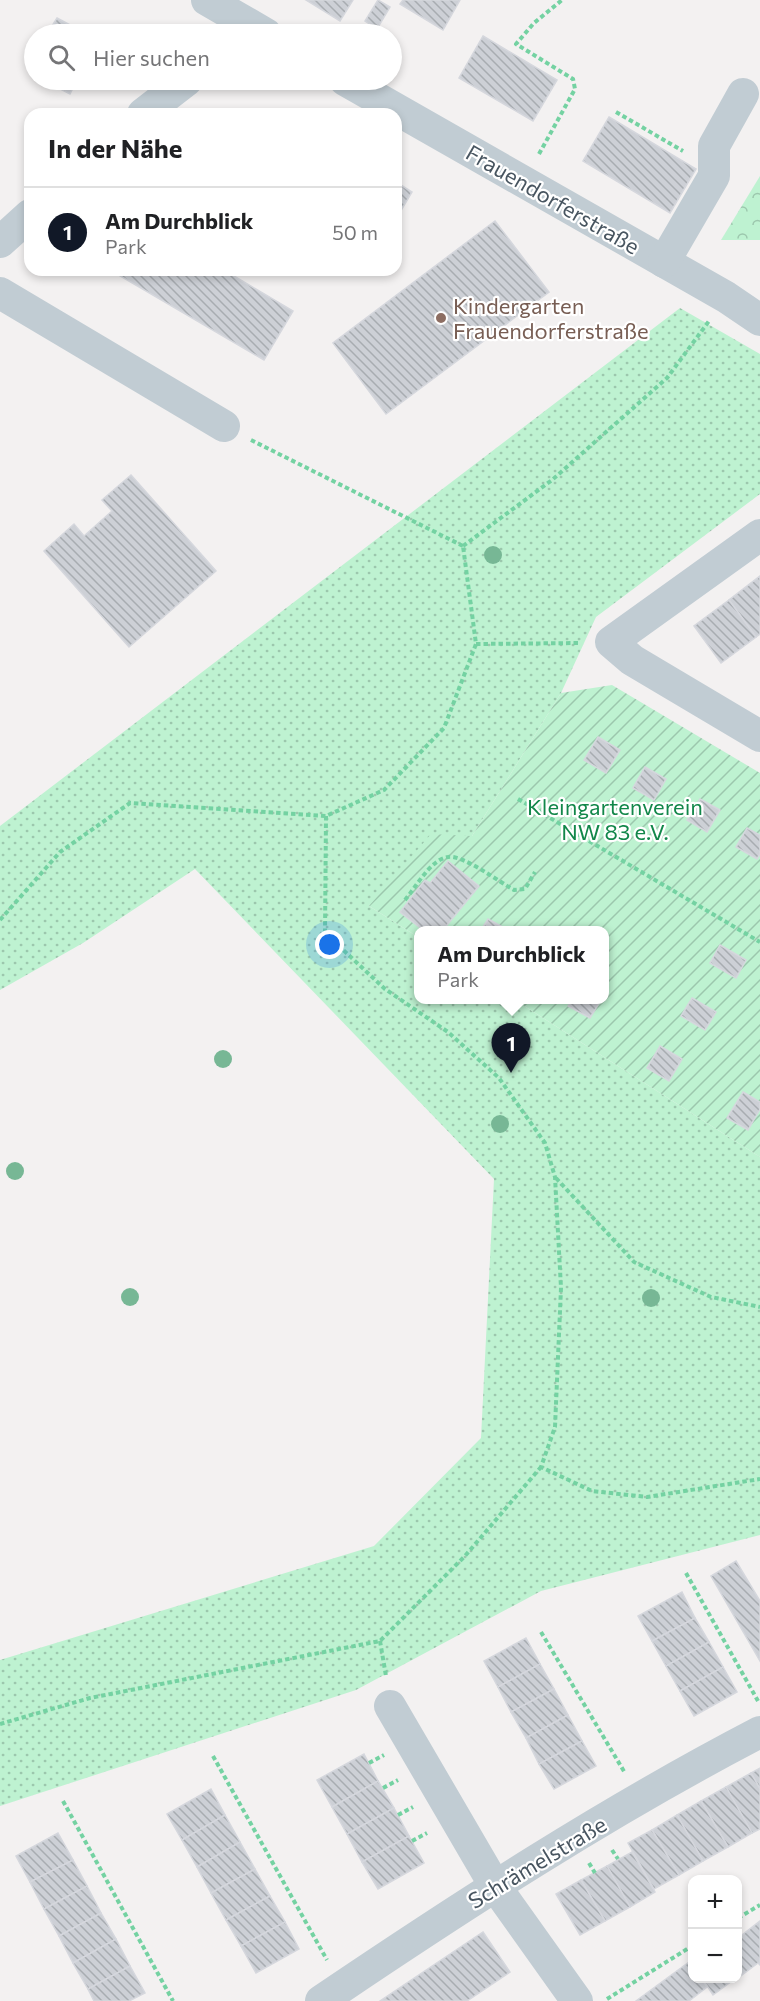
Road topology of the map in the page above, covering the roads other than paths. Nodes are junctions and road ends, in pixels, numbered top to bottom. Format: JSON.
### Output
{"nodes":[{"id":1,"x":207,"y":0,"type":"edge"},
{"id":2,"x":242,"y":24,"type":"edge"},
{"id":3,"x":174,"y":90,"type":"edge"},
{"id":4,"x":363,"y":90,"type":"edge"},
{"id":5,"x":743,"y":94,"type":"dead end"},
{"id":6,"x":151,"y":108,"type":"edge"},
{"id":7,"x":394,"y":108,"type":"edge"},
{"id":8,"x":402,"y":112,"type":"edge"},
{"id":9,"x":24,"y":220,"type":"edge"},
{"id":10,"x":0,"y":242,"type":"edge"},
{"id":11,"x":664,"y":262,"type":"junction"},
{"id":12,"x":0,"y":293,"type":"edge"},
{"id":13,"x":760,"y":320,"type":"edge"},
{"id":14,"x":224,"y":426,"type":"road end"},
{"id":15,"x":760,"y":535,"type":"edge"},
{"id":16,"x":760,"y":736,"type":"edge"},
{"id":17,"x":390,"y":1706,"type":"dead end"},
{"id":18,"x":760,"y":1732,"type":"edge"},
{"id":19,"x":495,"y":1886,"type":"junction"},
{"id":20,"x":332,"y":1994,"type":"edge"},
{"id":21,"x":577,"y":2001,"type":"edge"}],
"edges":[{"from":1,"to":2,"type":"street"},
{"from":3,"to":6,"type":"street"},
{"from":4,"to":7,"type":"street","name":"Frauendorferstraße"},
{"from":5,"to":11,"type":"street"},
{"from":8,"to":11,"type":"street","name":"Frauendorferstraße"},
{"from":9,"to":10,"type":"street"},
{"from":11,"to":13,"type":"street","name":"Frauendorferstraße"},
{"from":12,"to":14,"type":"street"},
{"from":15,"to":16,"type":"street"},
{"from":17,"to":19,"type":"street"},
{"from":18,"to":19,"type":"street","name":"Schrämelstraße"},
{"from":19,"to":20,"type":"street","name":"Schrämelstraße"},
{"from":19,"to":21,"type":"street"}]}
